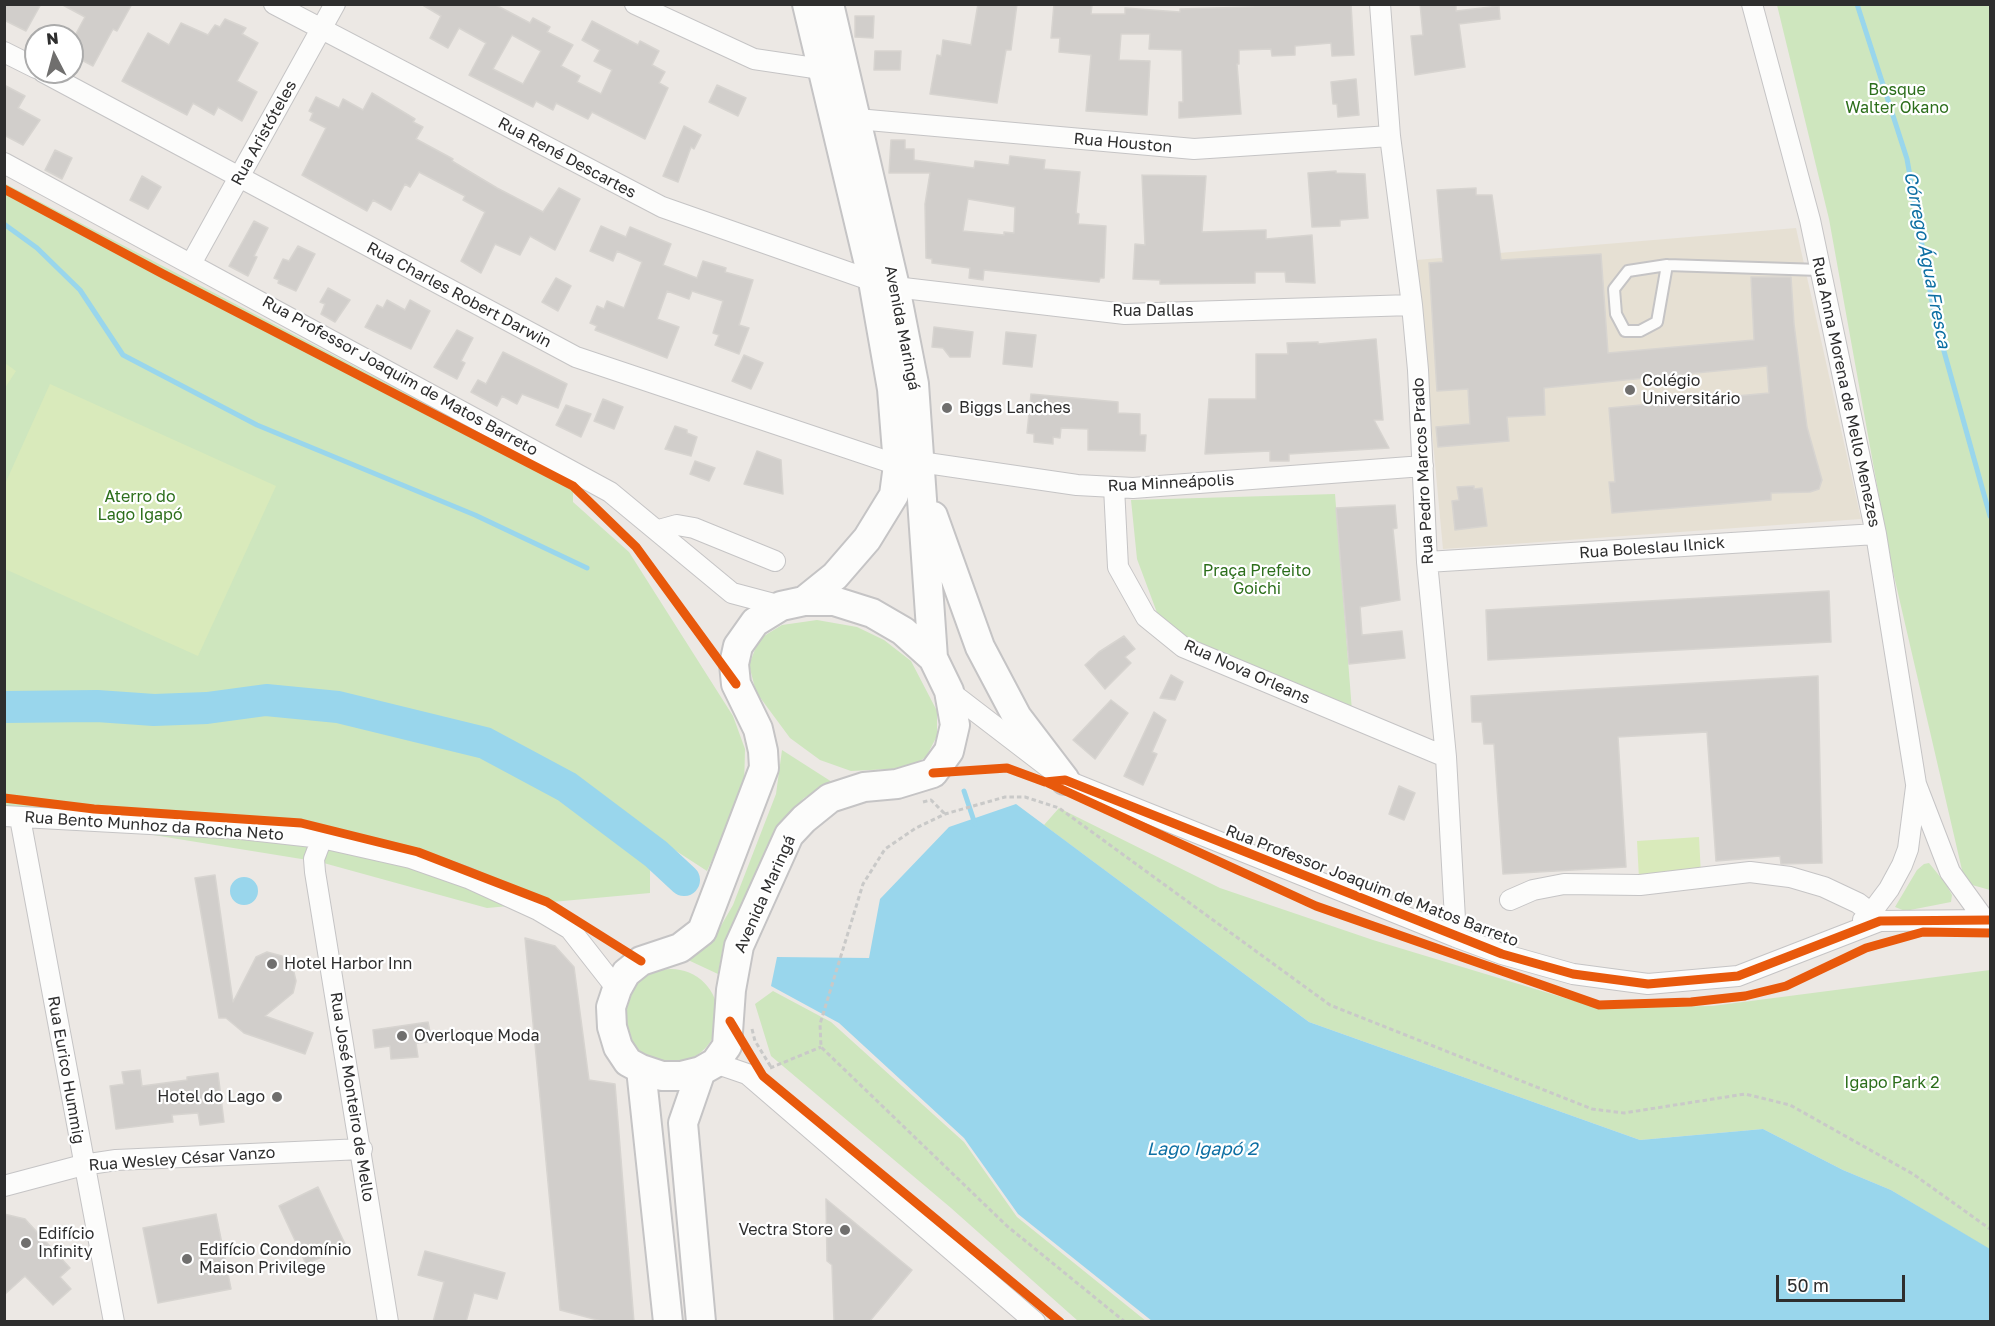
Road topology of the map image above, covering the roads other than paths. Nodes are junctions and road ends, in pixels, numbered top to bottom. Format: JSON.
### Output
{"nodes":[{"id":1,"x":274,"y":4,"type":"edge"},
{"id":2,"x":335,"y":4,"type":"edge"},
{"id":3,"x":634,"y":4,"type":"edge"},
{"id":4,"x":807,"y":4,"type":"edge"},
{"id":5,"x":829,"y":4,"type":"edge"},
{"id":6,"x":1380,"y":4,"type":"edge"},
{"id":7,"x":1752,"y":4,"type":"edge"},
{"id":8,"x":322,"y":30,"type":"junction"},
{"id":9,"x":4,"y":51,"type":"edge"},
{"id":10,"x":24,"y":62,"type":"edge"},
{"id":11,"x":821,"y":69,"type":"junction"},
{"id":12,"x":66,"y":84,"type":"edge"},
{"id":13,"x":857,"y":118,"type":"junction"},
{"id":14,"x":1390,"y":136,"type":"junction"},
{"id":15,"x":4,"y":163,"type":"edge"},
{"id":16,"x":240,"y":177,"type":"junction"},
{"id":17,"x":192,"y":262,"type":"junction"},
{"id":18,"x":1667,"y":266,"type":"junction"},
{"id":19,"x":1820,"y":270,"type":"junction"},
{"id":20,"x":884,"y":284,"type":"junction"},
{"id":21,"x":1412,"y":305,"type":"junction"},
{"id":22,"x":1423,"y":466,"type":"junction"},
{"id":23,"x":913,"y":471,"type":"junction"},
{"id":24,"x":1114,"y":487,"type":"junction"},
{"id":25,"x":659,"y":530,"type":"junction"},
{"id":26,"x":1876,"y":534,"type":"junction"},
{"id":27,"x":775,"y":561,"type":"dead end"},
{"id":28,"x":1427,"y":562,"type":"junction"},
{"id":29,"x":793,"y":603,"type":"junction"},
{"id":30,"x":933,"y":658,"type":"junction"},
{"id":31,"x":949,"y":691,"type":"junction"},
{"id":32,"x":1446,"y":757,"type":"junction"},
{"id":33,"x":1065,"y":780,"type":"junction"},
{"id":34,"x":1916,"y":784,"type":"junction"},
{"id":35,"x":12,"y":817,"type":"edge"},
{"id":36,"x":322,"y":837,"type":"junction"},
{"id":37,"x":1510,"y":900,"type":"dead end"},
{"id":38,"x":1871,"y":913,"type":"junction"},
{"id":39,"x":1987,"y":919,"type":"edge"},
{"id":40,"x":1842,"y":935,"type":"junction"},
{"id":41,"x":1456,"y":938,"type":"junction"},
{"id":42,"x":617,"y":989,"type":"junction"},
{"id":43,"x":708,"y":1067,"type":"junction"},
{"id":44,"x":641,"y":1069,"type":"junction"},
{"id":45,"x":362,"y":1149,"type":"junction"},
{"id":46,"x":83,"y":1165,"type":"junction"},
{"id":47,"x":4,"y":1186,"type":"edge"},
{"id":48,"x":114,"y":1322,"type":"edge"},
{"id":49,"x":388,"y":1322,"type":"edge"},
{"id":50,"x":668,"y":1322,"type":"edge"},
{"id":51,"x":701,"y":1322,"type":"edge"},
{"id":52,"x":1035,"y":1322,"type":"edge"}],
"edges":[{"from":1,"to":8,"type":"street","name":"Rua René Descartes"},
{"from":2,"to":8,"type":"street","name":"Rua Aristóteles"},
{"from":3,"to":11,"type":"street"},
{"from":4,"to":11,"type":"main road","name":"Avenida Maringá"},
{"from":5,"to":13,"type":"main road","name":"Avenida Maringá"},
{"from":6,"to":14,"type":"street","name":"Rua Pedro Marcos Prado"},
{"from":7,"to":19,"type":"street","name":"Rua Anna Morena de Mello Menezes"},
{"from":8,"to":16,"type":"street","name":"Rua Aristóteles"},
{"from":8,"to":20,"type":"street","name":"Rua René Descartes"},
{"from":9,"to":10,"type":"street"},
{"from":11,"to":20,"type":"main road","name":"Avenida Maringá"},
{"from":12,"to":16,"type":"street","name":"Rua Charles Robert Darwin"},
{"from":13,"to":14,"type":"street","name":"Rua Houston"},
{"from":13,"to":20,"type":"main road","name":"Avenida Maringá"},
{"from":14,"to":21,"type":"street","name":"Rua Pedro Marcos Prado"},
{"from":15,"to":17,"type":"street","name":"Rua Professor Joaquim de Matos Barreto"},
{"from":16,"to":17,"type":"street","name":"Rua Aristóteles"},
{"from":16,"to":23,"type":"street","name":"Rua Charles Robert Darwin"},
{"from":17,"to":25,"type":"street","name":"Rua Professor Joaquim de Matos Barreto"},
{"from":18,"to":18,"type":"lane"},
{"from":18,"to":19,"type":"lane"},
{"from":19,"to":26,"type":"street","name":"Rua Anna Morena de Mello Menezes"},
{"from":20,"to":21,"type":"street","name":"Rua Dallas"},
{"from":20,"to":23,"type":"main road","name":"Avenida Maringá"},
{"from":21,"to":22,"type":"street","name":"Rua Pedro Marcos Prado"},
{"from":22,"to":24,"type":"street","name":"Rua Minneápolis"},
{"from":22,"to":28,"type":"street","name":"Rua Pedro Marcos Prado"},
{"from":23,"to":24,"type":"street","name":"Rua Minneápolis"},
{"from":23,"to":29,"type":"main road","name":"Avenida Maringá"},
{"from":23,"to":30,"type":"main road","name":"Avenida Maringá"},
{"from":23,"to":33,"type":"main road"},
{"from":24,"to":32,"type":"street","name":"Rua Nova Orleans"},
{"from":25,"to":27,"type":"street"},
{"from":25,"to":29,"type":"street","name":"Rua Professor Joaquim de Matos Barreto"},
{"from":26,"to":28,"type":"street","name":"Rua Boleslau Ilnick"},
{"from":26,"to":34,"type":"street","name":"Rua Anna Morena de Mello Menezes"},
{"from":28,"to":32,"type":"street","name":"Rua Pedro Marcos Prado"},
{"from":29,"to":30,"type":"main road","name":"Avenida Maringá"},
{"from":29,"to":42,"type":"main road","name":"Avenida Maringá"},
{"from":30,"to":31,"type":"main road","name":"Avenida Maringá"},
{"from":31,"to":33,"type":"street","name":"Rua Professor Joaquim de Matos Barreto"},
{"from":31,"to":43,"type":"main road","name":"Avenida Maringá"},
{"from":32,"to":41,"type":"street","name":"Rua Pedro Marcos Prado"},
{"from":33,"to":41,"type":"street","name":"Rua Professor Joaquim de Matos Barreto"},
{"from":34,"to":38,"type":"street"},
{"from":34,"to":39,"type":"street"},
{"from":35,"to":36,"type":"street","name":"Rua Bento Munhoz da Rocha Neto"},
{"from":35,"to":46,"type":"street","name":"Rua Eurico Hummig"},
{"from":36,"to":42,"type":"street","name":"Rua Bento Munhoz da Rocha Neto"},
{"from":36,"to":45,"type":"street","name":"Rua José Monteiro de Mello"},
{"from":37,"to":38,"type":"street"},
{"from":38,"to":40,"type":"street"},
{"from":39,"to":40,"type":"street","name":"Rua Professor Joaquim de Matos Barreto"},
{"from":40,"to":41,"type":"street","name":"Rua Professor Joaquim de Matos Barreto"},
{"from":42,"to":44,"type":"main road"},
{"from":43,"to":44,"type":"main road"},
{"from":43,"to":51,"type":"main road","name":"Avenida Maringá"},
{"from":43,"to":52,"type":"street"},
{"from":44,"to":50,"type":"main road"},
{"from":45,"to":46,"type":"street","name":"Rua Wesley César Vanzo"},
{"from":45,"to":49,"type":"street","name":"Rua José Monteiro de Mello"},
{"from":46,"to":47,"type":"street","name":"Rua Wesley César Vanzo"},
{"from":46,"to":48,"type":"street","name":"Rua Eurico Hummig"}]}
